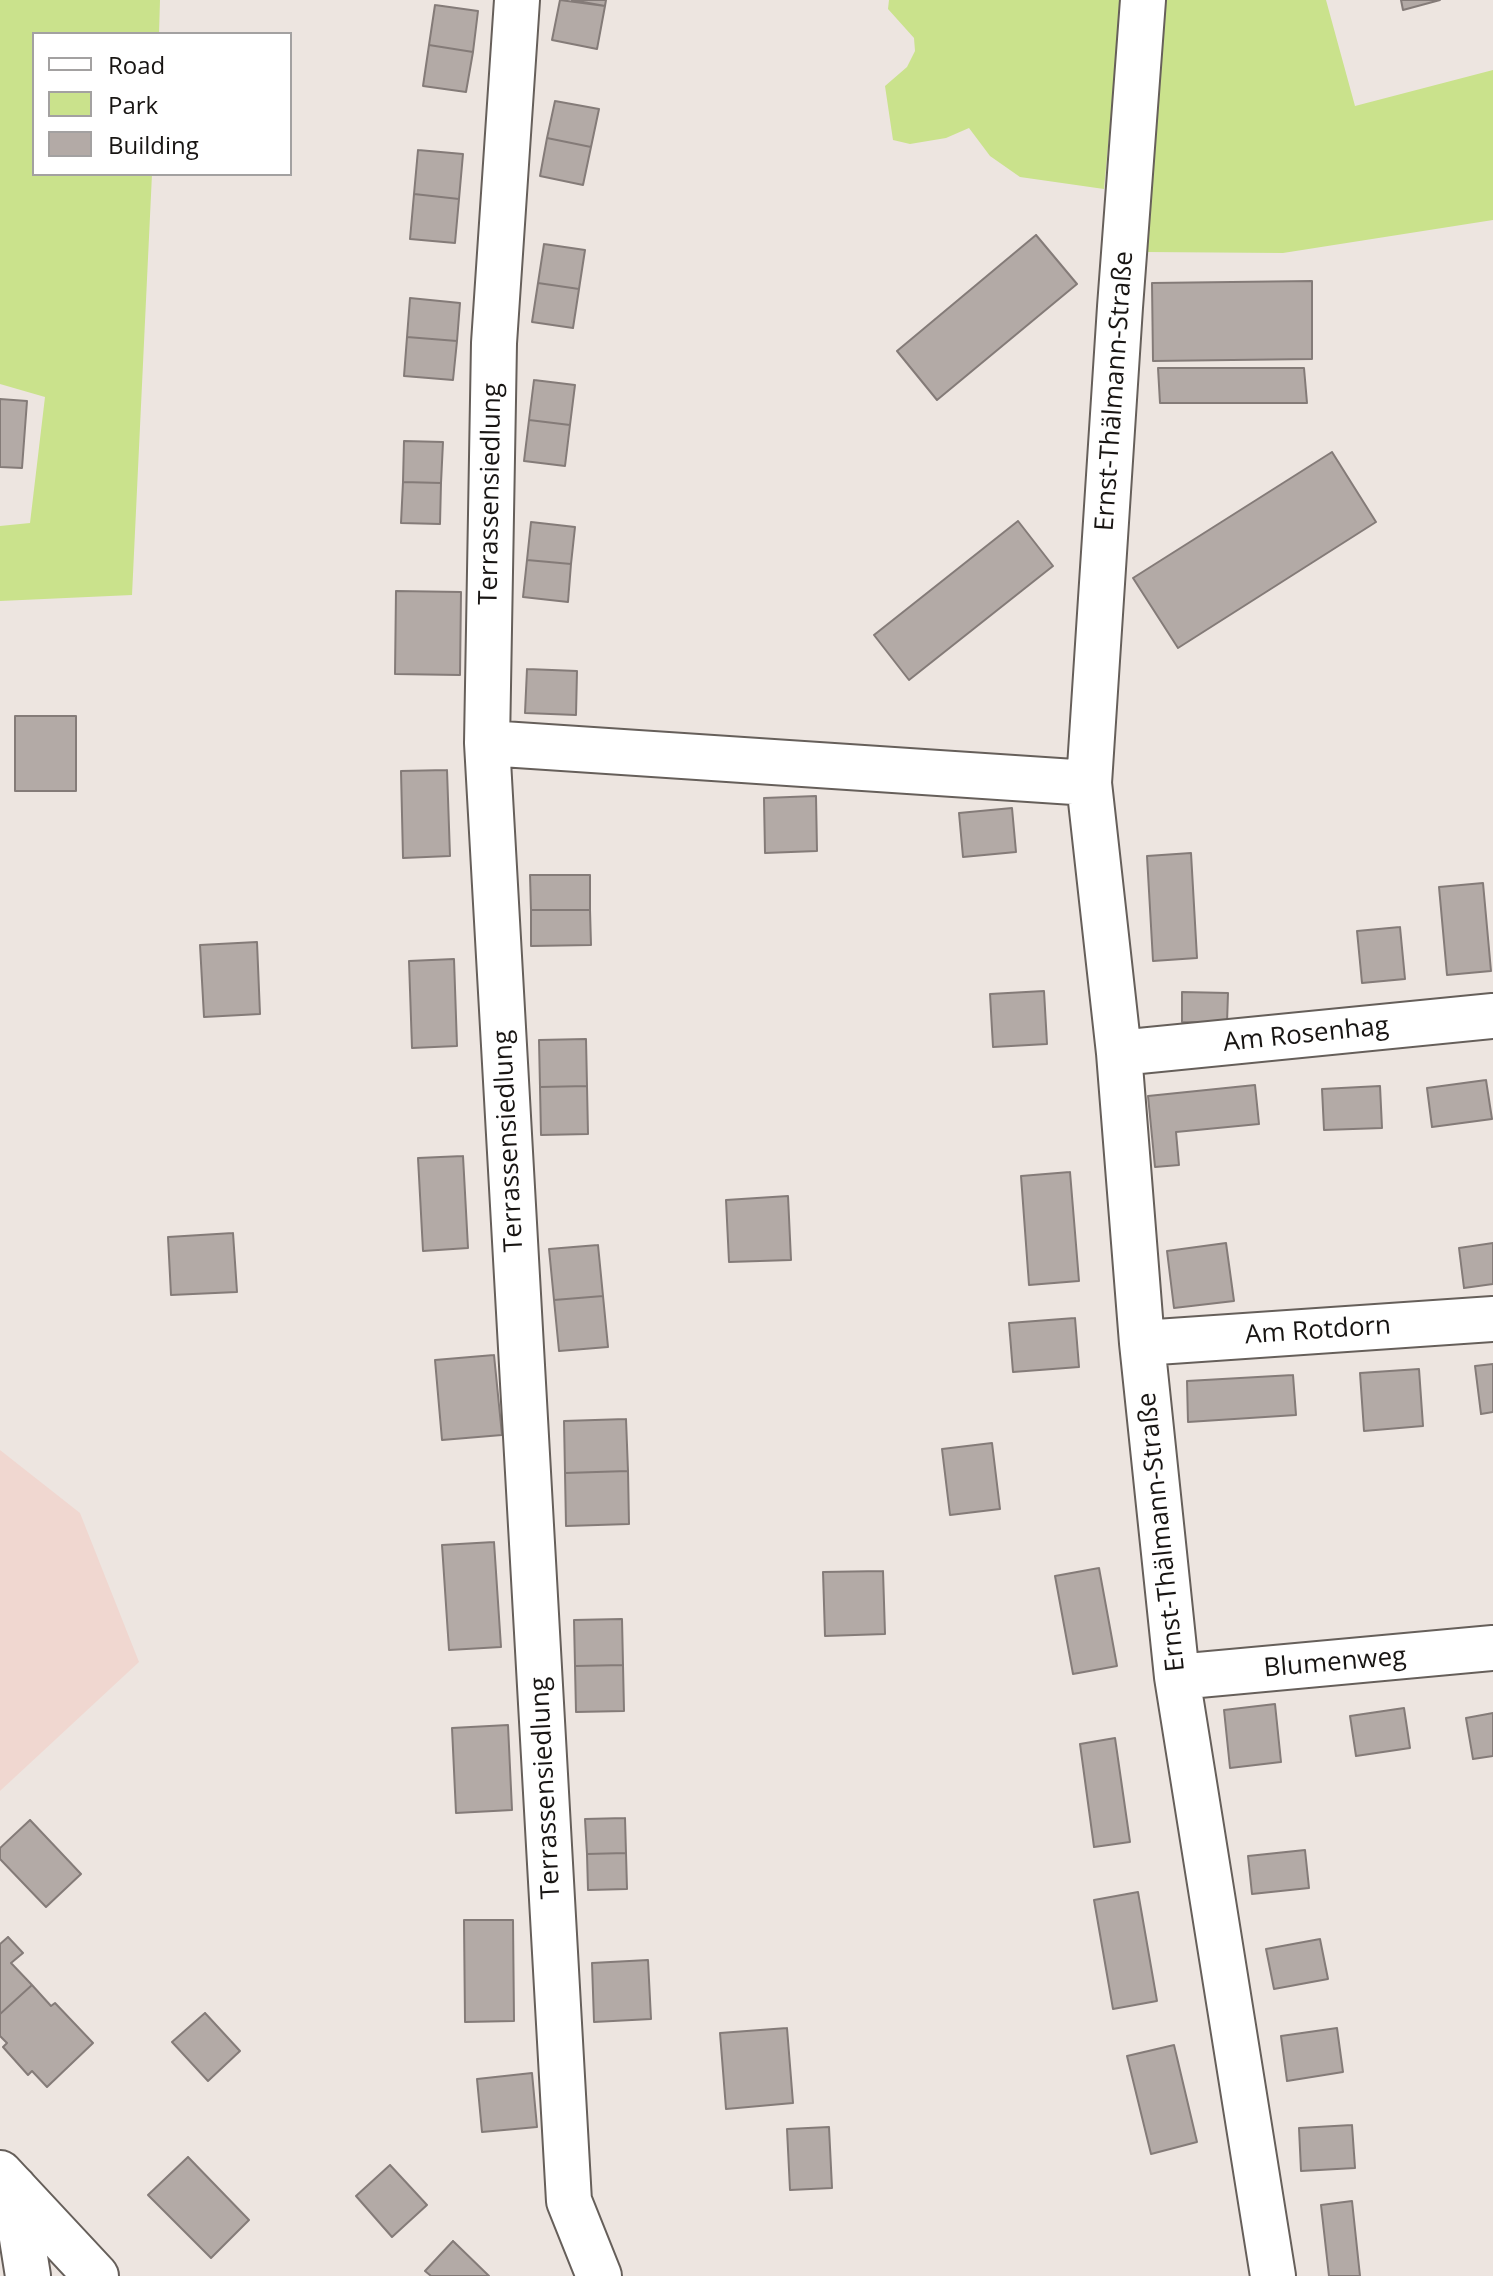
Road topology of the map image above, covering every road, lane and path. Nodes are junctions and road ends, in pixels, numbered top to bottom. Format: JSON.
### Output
{"nodes":[{"id":1,"x":517,"y":0,"type":"edge"},
{"id":2,"x":1143,"y":0,"type":"edge"},
{"id":3,"x":487,"y":743,"type":"junction"},
{"id":4,"x":1089,"y":783,"type":"junction"},
{"id":5,"x":1493,"y":1016,"type":"edge"},
{"id":6,"x":1119,"y":1053,"type":"junction"},
{"id":7,"x":1493,"y":1319,"type":"edge"},
{"id":8,"x":1142,"y":1343,"type":"junction"},
{"id":9,"x":1493,"y":1648,"type":"edge"},
{"id":10,"x":1177,"y":1677,"type":"junction"},
{"id":11,"x":8,"y":2202,"type":"edge"},
{"id":12,"x":28,"y":2276,"type":"edge"},
{"id":13,"x":96,"y":2276,"type":"edge"},
{"id":14,"x":599,"y":2276,"type":"edge"},
{"id":15,"x":1273,"y":2276,"type":"edge"}],
"edges":[{"from":1,"to":3,"type":"street","name":"Terrassensiedlung"},
{"from":2,"to":4,"type":"street","name":"Ernst-Thälmann-Straße"},
{"from":3,"to":4,"type":"street"},
{"from":3,"to":14,"type":"street","name":"Terrassensiedlung"},
{"from":4,"to":6,"type":"street","name":"Ernst-Thälmann-Straße"},
{"from":5,"to":6,"type":"street","name":"Am Rosenhag"},
{"from":6,"to":8,"type":"street","name":"Ernst-Thälmann-Straße"},
{"from":7,"to":8,"type":"street","name":"Am Rotdorn"},
{"from":8,"to":10,"type":"street","name":"Ernst-Thälmann-Straße"},
{"from":9,"to":10,"type":"street","name":"Blumenweg"},
{"from":10,"to":15,"type":"street","name":"Ernst-Thälmann-Straße"},
{"from":11,"to":12,"type":"street"},
{"from":11,"to":13,"type":"street"}]}
